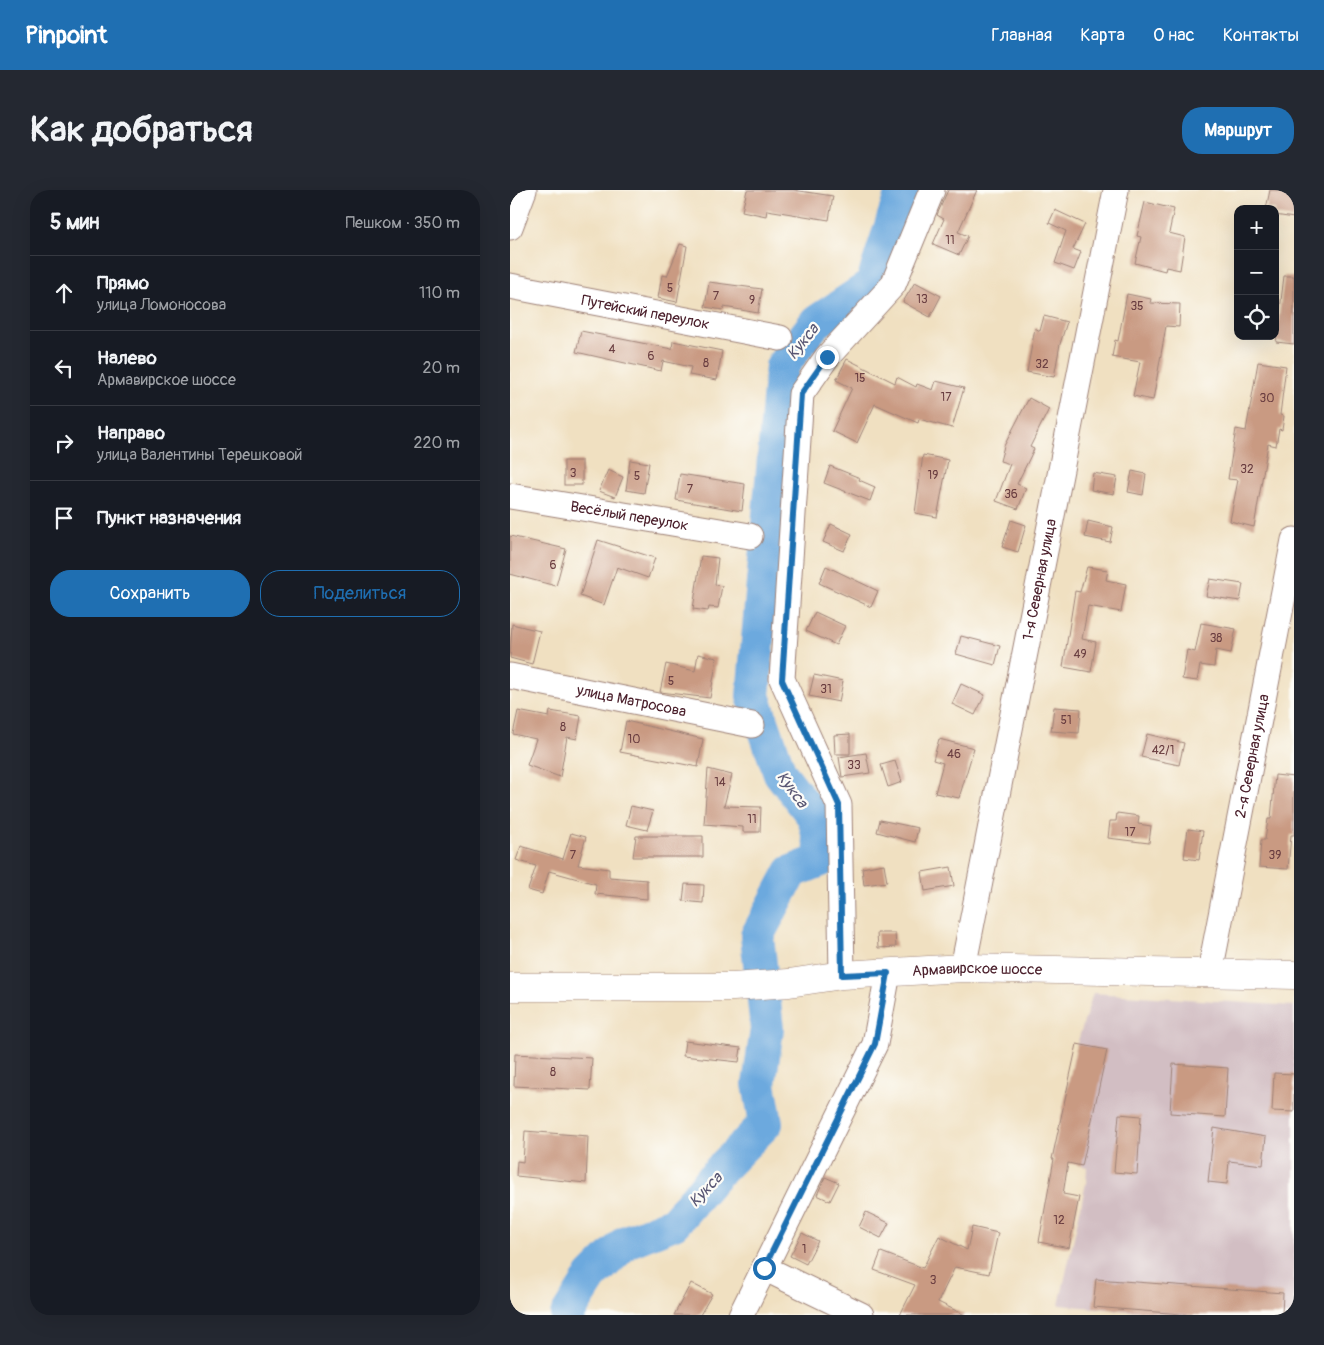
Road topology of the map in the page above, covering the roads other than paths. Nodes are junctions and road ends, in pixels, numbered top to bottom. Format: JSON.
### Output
{"nodes":[{"id":1,"x":524,"y":190,"type":"edge"},
{"id":2,"x":932,"y":190,"type":"edge"},
{"id":3,"x":1116,"y":190,"type":"edge"},
{"id":4,"x":510,"y":227,"type":"edge"},
{"id":5,"x":510,"y":286,"type":"edge"},
{"id":6,"x":780,"y":338,"type":"dead end"},
{"id":7,"x":510,"y":496,"type":"edge"},
{"id":8,"x":750,"y":536,"type":"dead end"},
{"id":9,"x":1294,"y":540,"type":"edge"},
{"id":10,"x":510,"y":676,"type":"edge"},
{"id":11,"x":752,"y":724,"type":"dead end"},
{"id":12,"x":963,"y":968,"type":"junction"},
{"id":13,"x":1210,"y":972,"type":"junction"},
{"id":14,"x":888,"y":973,"type":"junction"},
{"id":15,"x":1294,"y":974,"type":"edge"},
{"id":16,"x":842,"y":975,"type":"junction"},
{"id":17,"x":510,"y":987,"type":"edge"},
{"id":18,"x":764,"y":1268,"type":"junction"},
{"id":19,"x":741,"y":1315,"type":"edge"},
{"id":20,"x":861,"y":1315,"type":"edge"}],
"edges":[{"from":1,"to":4,"type":"street"},
{"from":2,"to":16,"type":"street"},
{"from":3,"to":12,"type":"street","name":"1-я Северная улица"},
{"from":5,"to":6,"type":"street","name":"Путейский переулок"},
{"from":7,"to":8,"type":"street","name":"Весёлый переулок"},
{"from":9,"to":13,"type":"street","name":"2-я Северная улица"},
{"from":10,"to":11,"type":"street","name":"улица Матросова"},
{"from":12,"to":13,"type":"main road","name":"Армавирское шоссе"},
{"from":12,"to":14,"type":"main road","name":"Армавирское шоссе"},
{"from":13,"to":15,"type":"main road","name":"Армавирское шоссе"},
{"from":14,"to":16,"type":"main road","name":"Армавирское шоссе"},
{"from":14,"to":18,"type":"street"},
{"from":16,"to":17,"type":"main road","name":"Армавирское шоссе"},
{"from":18,"to":19,"type":"street"},
{"from":18,"to":20,"type":"street"}]}
